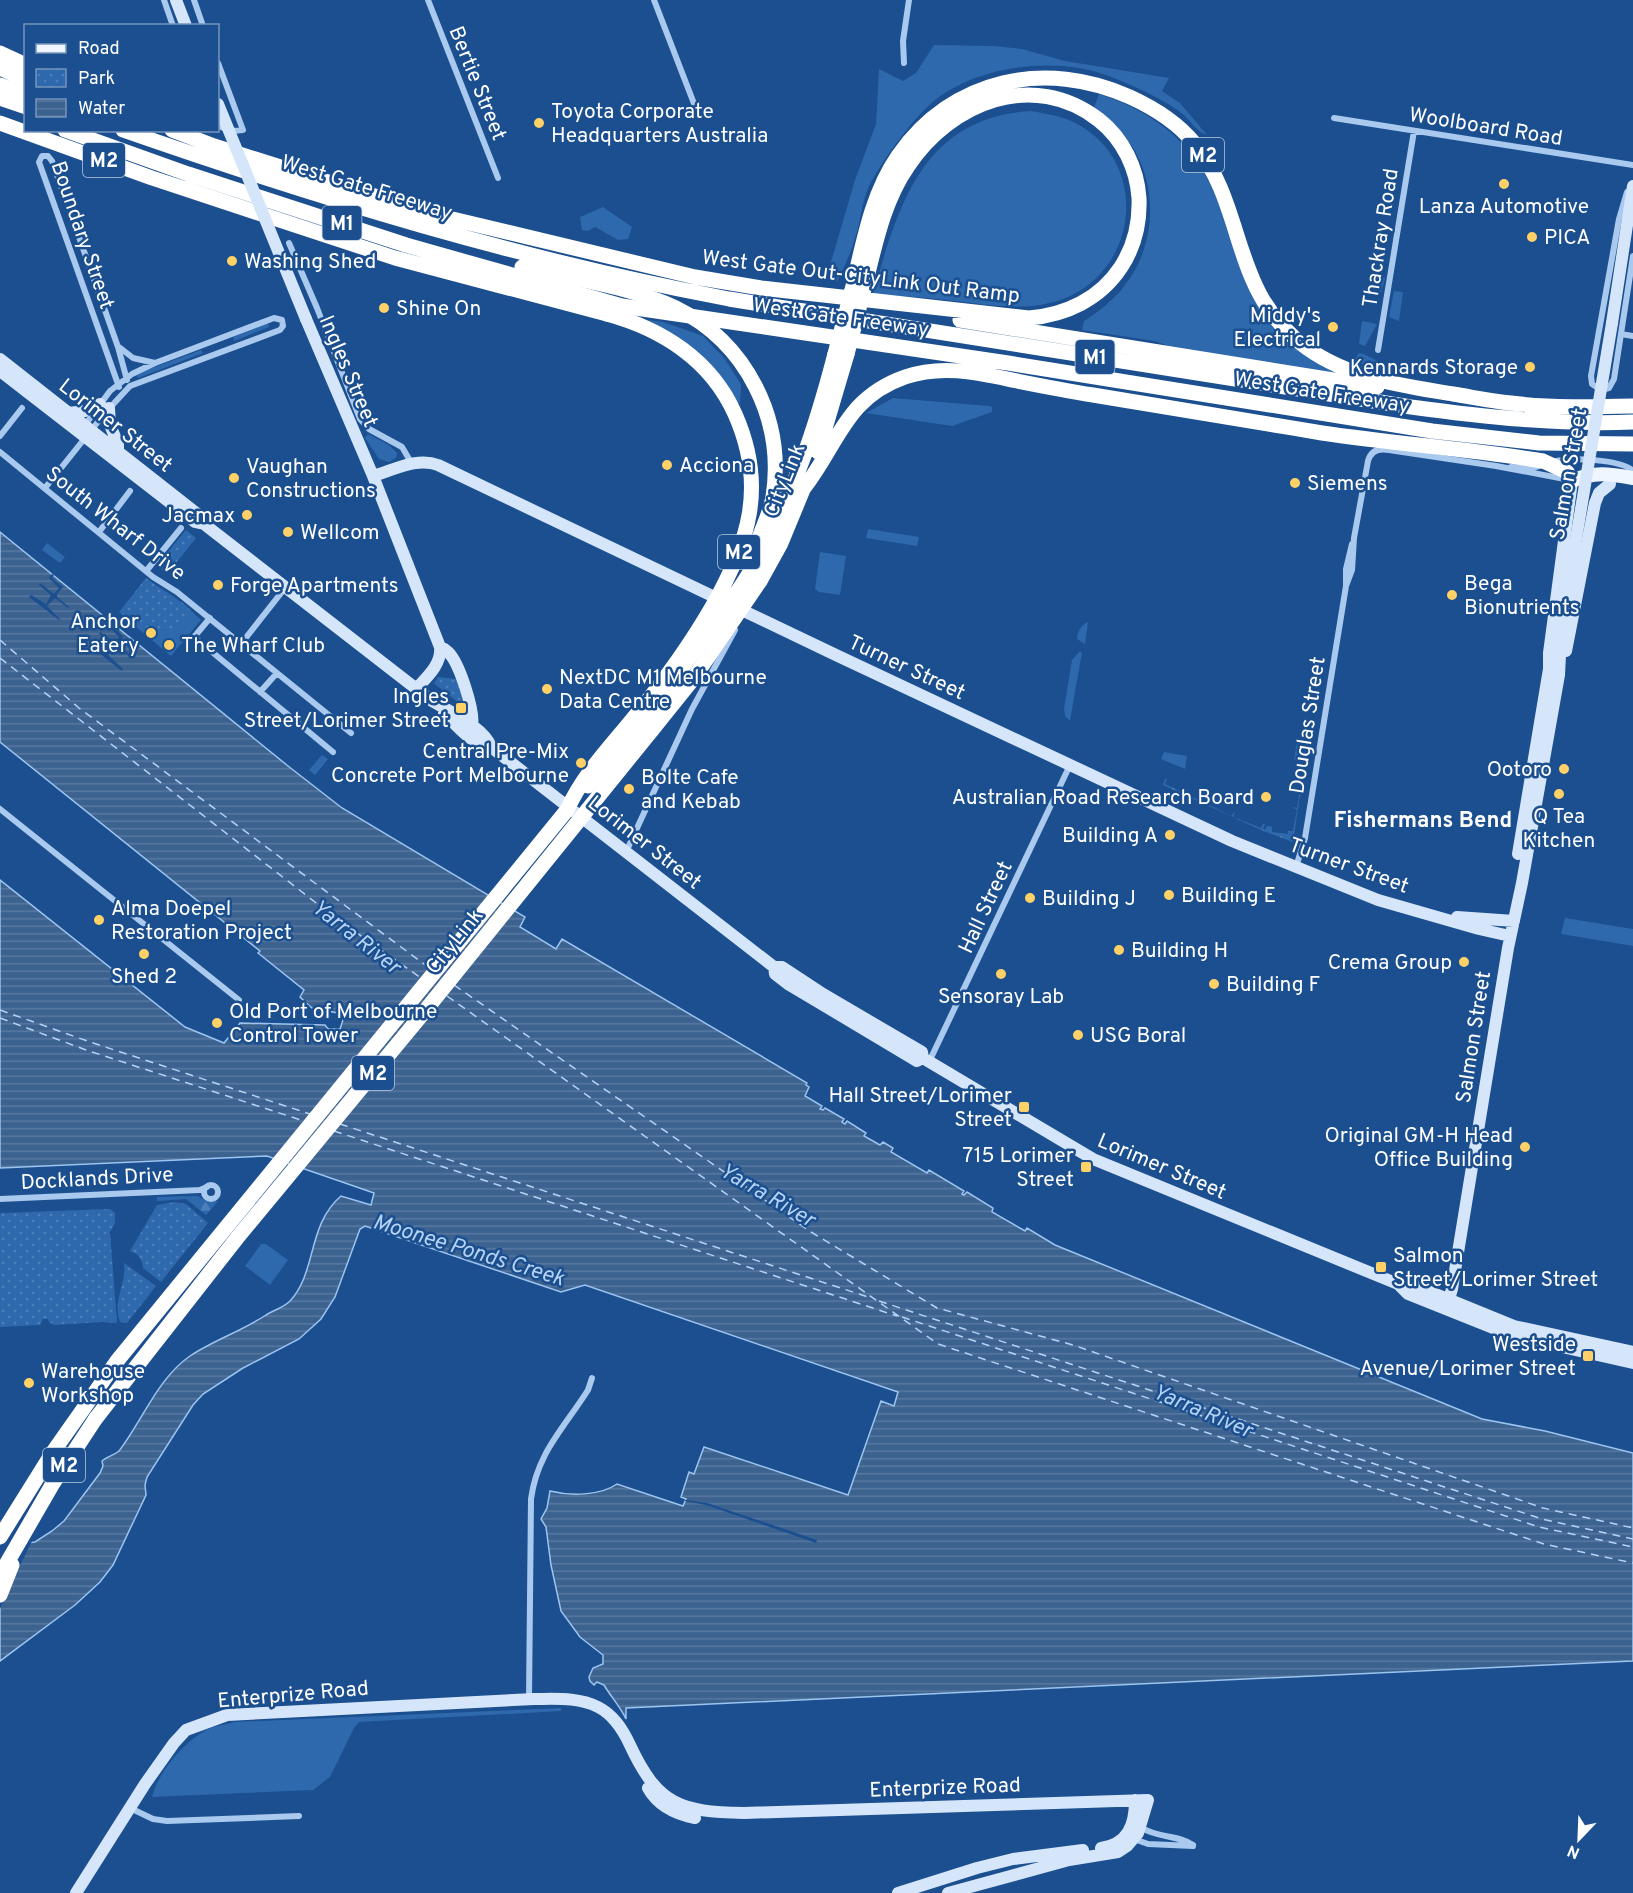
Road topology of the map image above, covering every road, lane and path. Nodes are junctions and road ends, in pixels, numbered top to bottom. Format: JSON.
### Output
{"nodes":[{"id":1,"x":164,"y":0,"type":"edge"},
{"id":2,"x":176,"y":0,"type":"edge"},
{"id":3,"x":194,"y":0,"type":"edge"},
{"id":4,"x":428,"y":0,"type":"edge"},
{"id":5,"x":654,"y":0,"type":"edge"},
{"id":6,"x":909,"y":0,"type":"edge"},
{"id":7,"x":172,"y":24,"type":"edge"},
{"id":8,"x":185,"y":24,"type":"edge"},
{"id":9,"x":202,"y":24,"type":"edge"},
{"id":10,"x":0,"y":53,"type":"edge"},
{"id":11,"x":0,"y":59,"type":"edge"},
{"id":12,"x":904,"y":63,"type":"dead end"},
{"id":13,"x":24,"y":64,"type":"edge"},
{"id":14,"x":219,"y":66,"type":"edge"},
{"id":15,"x":0,"y":68,"type":"edge"},
{"id":16,"x":24,"y":70,"type":"edge"},
{"id":17,"x":24,"y":79,"type":"edge"},
{"id":18,"x":0,"y":84,"type":"edge"},
{"id":19,"x":24,"y":94,"type":"edge"},
{"id":20,"x":0,"y":98,"type":"edge"},
{"id":21,"x":24,"y":106,"type":"edge"},
{"id":22,"x":219,"y":106,"type":"edge"},
{"id":23,"x":0,"y":107,"type":"edge"},
{"id":24,"x":698,"y":114,"type":"dead end"},
{"id":25,"x":24,"y":115,"type":"edge"},
{"id":26,"x":0,"y":117,"type":"edge"},
{"id":27,"x":1334,"y":118,"type":"dead end"},
{"id":28,"x":0,"y":123,"type":"edge"},
{"id":29,"x":24,"y":125,"type":"edge"},
{"id":30,"x":219,"y":126,"type":"edge"},
{"id":31,"x":1414,"y":131,"type":"junction"},
{"id":32,"x":24,"y":132,"type":"edge"},
{"id":33,"x":25,"y":132,"type":"edge"},
{"id":34,"x":44,"y":132,"type":"edge"},
{"id":35,"x":71,"y":132,"type":"edge"},
{"id":36,"x":97,"y":132,"type":"edge"},
{"id":37,"x":129,"y":132,"type":"edge"},
{"id":38,"x":153,"y":132,"type":"edge"},
{"id":39,"x":177,"y":132,"type":"edge"},
{"id":40,"x":1633,"y":165,"type":"edge"},
{"id":41,"x":498,"y":178,"type":"dead end"},
{"id":42,"x":1633,"y":184,"type":"edge"},
{"id":43,"x":293,"y":186,"type":"junction"},
{"id":44,"x":872,"y":234,"type":"junction"},
{"id":45,"x":289,"y":243,"type":"dead end"},
{"id":46,"x":1633,"y":256,"type":"edge"},
{"id":47,"x":817,"y":294,"type":"junction"},
{"id":48,"x":622,"y":306,"type":"junction"},
{"id":49,"x":1621,"y":334,"type":"junction"},
{"id":50,"x":1633,"y":336,"type":"edge"},
{"id":51,"x":219,"y":338,"type":"junction"},
{"id":52,"x":118,"y":347,"type":"junction"},
{"id":53,"x":223,"y":350,"type":"junction"},
{"id":54,"x":1378,"y":350,"type":"dead end"},
{"id":55,"x":0,"y":359,"type":"edge"},
{"id":56,"x":155,"y":363,"type":"junction"},
{"id":57,"x":0,"y":371,"type":"edge"},
{"id":58,"x":126,"y":378,"type":"junction"},
{"id":59,"x":117,"y":384,"type":"junction"},
{"id":60,"x":131,"y":386,"type":"junction"},
{"id":61,"x":123,"y":392,"type":"junction"},
{"id":62,"x":1511,"y":403,"type":"junction"},
{"id":63,"x":105,"y":406,"type":"junction"},
{"id":64,"x":1632,"y":406,"type":"edge"},
{"id":65,"x":22,"y":408,"type":"dead end"},
{"id":66,"x":69,"y":413,"type":"junction"},
{"id":67,"x":1218,"y":415,"type":"junction"},
{"id":68,"x":1633,"y":422,"type":"edge"},
{"id":69,"x":85,"y":434,"type":"junction"},
{"id":70,"x":0,"y":436,"type":"edge"},
{"id":71,"x":1539,"y":443,"type":"junction"},
{"id":72,"x":1633,"y":445,"type":"edge"},
{"id":73,"x":118,"y":451,"type":"junction"},
{"id":74,"x":0,"y":452,"type":"edge"},
{"id":75,"x":1550,"y":463,"type":"junction"},
{"id":76,"x":412,"y":464,"type":"junction"},
{"id":77,"x":812,"y":464,"type":"junction"},
{"id":78,"x":1496,"y":466,"type":"junction"},
{"id":79,"x":1633,"y":471,"type":"edge"},
{"id":80,"x":373,"y":476,"type":"junction"},
{"id":81,"x":1633,"y":478,"type":"edge"},
{"id":82,"x":1572,"y":481,"type":"junction"},
{"id":83,"x":1610,"y":484,"type":"junction"},
{"id":84,"x":1633,"y":486,"type":"edge"},
{"id":85,"x":45,"y":488,"type":"junction"},
{"id":86,"x":130,"y":491,"type":"dead end"},
{"id":87,"x":1568,"y":509,"type":"junction"},
{"id":88,"x":1593,"y":511,"type":"junction"},
{"id":89,"x":204,"y":524,"type":"junction"},
{"id":90,"x":181,"y":528,"type":"dead end"},
{"id":91,"x":99,"y":532,"type":"junction"},
{"id":92,"x":755,"y":562,"type":"junction"},
{"id":93,"x":147,"y":570,"type":"junction"},
{"id":94,"x":285,"y":588,"type":"junction"},
{"id":95,"x":744,"y":610,"type":"junction"},
{"id":96,"x":210,"y":618,"type":"junction"},
{"id":97,"x":241,"y":644,"type":"junction"},
{"id":98,"x":440,"y":646,"type":"junction"},
{"id":99,"x":1554,"y":672,"type":"junction"},
{"id":100,"x":277,"y":673,"type":"junction"},
{"id":101,"x":416,"y":689,"type":"junction"},
{"id":102,"x":260,"y":692,"type":"junction"},
{"id":103,"x":432,"y":701,"type":"junction"},
{"id":104,"x":472,"y":726,"type":"junction"},
{"id":105,"x":351,"y":733,"type":"dead end"},
{"id":106,"x":491,"y":747,"type":"junction"},
{"id":107,"x":333,"y":752,"type":"dead end"},
{"id":108,"x":1071,"y":765,"type":"junction"},
{"id":109,"x":0,"y":809,"type":"edge"},
{"id":110,"x":567,"y":810,"type":"junction"},
{"id":111,"x":626,"y":852,"type":"junction"},
{"id":112,"x":1296,"y":868,"type":"junction"},
{"id":113,"x":1430,"y":914,"type":"junction"},
{"id":114,"x":1512,"y":921,"type":"junction"},
{"id":115,"x":1509,"y":940,"type":"junction"},
{"id":116,"x":239,"y":1000,"type":"dead end"},
{"id":117,"x":926,"y":1060,"type":"junction"},
{"id":118,"x":207,"y":1187,"type":"junction"},
{"id":119,"x":196,"y":1190,"type":"junction"},
{"id":120,"x":206,"y":1197,"type":"junction"},
{"id":121,"x":0,"y":1199,"type":"edge"},
{"id":122,"x":1447,"y":1304,"type":"junction"},
{"id":123,"x":1633,"y":1352,"type":"edge"},
{"id":124,"x":1633,"y":1363,"type":"edge"},
{"id":125,"x":592,"y":1378,"type":"dead end"},
{"id":126,"x":35,"y":1513,"type":"junction"},
{"id":127,"x":1,"y":1534,"type":"edge"},
{"id":128,"x":0,"y":1575,"type":"edge"},
{"id":129,"x":0,"y":1595,"type":"edge"},
{"id":130,"x":529,"y":1699,"type":"junction"},
{"id":131,"x":1135,"y":1800,"type":"junction"},
{"id":132,"x":130,"y":1808,"type":"junction"},
{"id":133,"x":299,"y":1816,"type":"dead end"},
{"id":134,"x":1137,"y":1833,"type":"junction"},
{"id":135,"x":1011,"y":1876,"type":"junction"},
{"id":136,"x":927,"y":1884,"type":"junction"},
{"id":137,"x":79,"y":1890,"type":"edge"},
{"id":138,"x":898,"y":1893,"type":"edge"},
{"id":139,"x":948,"y":1893,"type":"edge"}],
"edges":[{"from":1,"to":7,"type":"street"},
{"from":2,"to":8,"type":"street"},
{"from":3,"to":9,"type":"street"},
{"from":4,"to":41,"type":"street","name":"Bertie Street"},
{"from":5,"to":24,"type":"street"},
{"from":6,"to":12,"type":"street"},
{"from":10,"to":13,"type":"highway"},
{"from":11,"to":16,"type":"highway"},
{"from":14,"to":30,"type":"street"},
{"from":15,"to":17,"type":"highway"},
{"from":18,"to":19,"type":"highway"},
{"from":20,"to":21,"type":"highway"},
{"from":22,"to":80,"type":"street","name":"Ingles Street","bridge":true},
{"from":23,"to":25,"type":"highway"},
{"from":26,"to":29,"type":"highway"},
{"from":27,"to":31,"type":"street","name":"Woolboard Road"},
{"from":28,"to":32,"type":"highway","number":"M2","bridge":true},
{"from":31,"to":40,"type":"street","name":"Woolboard Road"},
{"from":31,"to":54,"type":"street","name":"Thackray Road"},
{"from":33,"to":110,"type":"highway","number":"M2","bridge":true},
{"from":34,"to":48,"type":"highway"},
{"from":35,"to":48,"type":"highway","name":"West Gate Freeway","number":"M1"},
{"from":36,"to":92,"type":"highway","number":"M2","bridge":true},
{"from":37,"to":43,"type":"highway","name":"West Gate Freeway","number":"M1"},
{"from":38,"to":43,"type":"highway"},
{"from":39,"to":47,"type":"highway","name":"West Gate Out-CityLink Out Ramp","number":"M1"},
{"from":42,"to":49,"type":"street","name":"Salmon Street"},
{"from":42,"to":99,"type":"street","name":"Salmon Street","bridge":true},
{"from":43,"to":68,"type":"highway","name":"West Gate Freeway","number":"M1"},
{"from":44,"to":47,"type":"highway","name":"West Gate Out-CityLink Out Ramp","number":"M2"},
{"from":44,"to":62,"type":"highway","number":"M2"},
{"from":44,"to":77,"type":"highway","name":"CityLink","number":"M2","bridge":true},
{"from":45,"to":76,"type":"street","name":"Ingles Street"},
{"from":46,"to":49,"type":"street","name":"Salmon Street"},
{"from":47,"to":62,"type":"highway","number":"M1"},
{"from":48,"to":71,"type":"highway","name":"West Gate Freeway","number":"M1"},
{"from":49,"to":50,"type":"street"},
{"from":51,"to":53,"type":"street"},
{"from":51,"to":53,"type":"street"},
{"from":51,"to":56,"type":"street"},
{"from":52,"to":56,"type":"street"},
{"from":52,"to":58,"type":"street","name":"Boundary Street"},
{"from":52,"to":59,"type":"street","name":"Boundary Street"},
{"from":53,"to":60,"type":"street"},
{"from":55,"to":66,"type":"street","name":"Lorimer Street"},
{"from":56,"to":58,"type":"street"},
{"from":57,"to":69,"type":"street","name":"Lorimer Street"},
{"from":58,"to":59,"type":"street"},
{"from":58,"to":60,"type":"street","name":"Boundary Street"},
{"from":59,"to":61,"type":"street","name":"Boundary Street"},
{"from":59,"to":63,"type":"street"},
{"from":60,"to":61,"type":"street"},
{"from":61,"to":63,"type":"street"},
{"from":62,"to":64,"type":"highway","number":"M1"},
{"from":63,"to":66,"type":"street"},
{"from":63,"to":69,"type":"street"},
{"from":63,"to":73,"type":"street"},
{"from":65,"to":70,"type":"street"},
{"from":66,"to":69,"type":"street","name":"Lorimer Street"},
{"from":67,"to":71,"type":"highway","number":"M2"},
{"from":67,"to":75,"type":"highway","number":"M2"},
{"from":67,"to":77,"type":"highway","number":"M2"},
{"from":69,"to":73,"type":"street","name":"Lorimer Street"},
{"from":69,"to":85,"type":"street"},
{"from":69,"to":89,"type":"street","name":"Lorimer Street"},
{"from":71,"to":72,"type":"highway","name":"West Gate Freeway","number":"M1"},
{"from":73,"to":89,"type":"street","name":"Lorimer Street"},
{"from":74,"to":85,"type":"street","name":"South Wharf Drive"},
{"from":75,"to":78,"type":"street"},
{"from":75,"to":79,"type":"street"},
{"from":75,"to":82,"type":"highway","number":"M2"},
{"from":76,"to":80,"type":"street","name":"Turner Street"},
{"from":76,"to":95,"type":"street","name":"Turner Street"},
{"from":77,"to":92,"type":"highway","name":"CityLink","number":"M2"},
{"from":77,"to":126,"type":"highway","name":"CityLink","number":"M2","bridge":true},
{"from":78,"to":82,"type":"street"},
{"from":78,"to":112,"type":"street","name":"Douglas Street"},
{"from":80,"to":98,"type":"street","name":"Ingles Street"},
{"from":81,"to":82,"type":"main road"},
{"from":82,"to":83,"type":"main road"},
{"from":82,"to":87,"type":"street","name":"Salmon Street"},
{"from":83,"to":84,"type":"main road"},
{"from":83,"to":88,"type":"street","name":"Salmon Street"},
{"from":85,"to":91,"type":"street","name":"South Wharf Drive"},
{"from":86,"to":91,"type":"street"},
{"from":87,"to":88,"type":"street"},
{"from":87,"to":99,"type":"street","name":"Salmon Street"},
{"from":88,"to":99,"type":"street","name":"Salmon Street"},
{"from":89,"to":94,"type":"street","name":"Lorimer Street"},
{"from":90,"to":93,"type":"street"},
{"from":91,"to":93,"type":"street","name":"South Wharf Drive"},
{"from":92,"to":110,"type":"highway","name":"CityLink","number":"M2","bridge":true},
{"from":93,"to":96,"type":"street","name":"South Wharf Drive"},
{"from":94,"to":97,"type":"street"},
{"from":94,"to":101,"type":"street","name":"Lorimer Street"},
{"from":95,"to":108,"type":"street","name":"Turner Street"},
{"from":95,"to":111,"type":"street"},
{"from":96,"to":97,"type":"street","name":"South Wharf Drive"},
{"from":96,"to":102,"type":"street"},
{"from":97,"to":100,"type":"street","name":"South Wharf Drive"},
{"from":98,"to":101,"type":"street"},
{"from":98,"to":104,"type":"street","name":"Ingles Street"},
{"from":99,"to":114,"type":"street","name":"Salmon Street"},
{"from":100,"to":102,"type":"street"},
{"from":100,"to":105,"type":"street","name":"South Wharf Drive"},
{"from":101,"to":103,"type":"street","name":"Lorimer Street"},
{"from":102,"to":107,"type":"street"},
{"from":103,"to":104,"type":"street","name":"Lorimer Street"},
{"from":103,"to":106,"type":"street","name":"Lorimer Street"},
{"from":104,"to":106,"type":"street","name":"Lorimer Street"},
{"from":106,"to":111,"type":"street","name":"Lorimer Street"},
{"from":108,"to":112,"type":"street","name":"Turner Street"},
{"from":108,"to":117,"type":"street","name":"Hall Street"},
{"from":109,"to":116,"type":"street"},
{"from":110,"to":127,"type":"highway","name":"CityLink","number":"M2"},
{"from":111,"to":117,"type":"street","name":"Lorimer Street"},
{"from":112,"to":113,"type":"street","name":"Turner Street"},
{"from":113,"to":114,"type":"street","name":"Turner Street"},
{"from":113,"to":115,"type":"street","name":"Turner Street"},
{"from":114,"to":115,"type":"street","name":"Salmon Street"},
{"from":115,"to":122,"type":"street","name":"Salmon Street"},
{"from":117,"to":122,"type":"street","name":"Lorimer Street"},
{"from":118,"to":119,"type":"street","name":"Docklands Drive"},
{"from":118,"to":120,"type":"street"},
{"from":118,"to":120,"type":"street"},
{"from":119,"to":120,"type":"street","name":"Docklands Drive"},
{"from":119,"to":121,"type":"street","name":"Docklands Drive"},
{"from":122,"to":123,"type":"street","name":"Lorimer Street"},
{"from":122,"to":124,"type":"street","name":"Lorimer Street"},
{"from":125,"to":130,"type":"street"},
{"from":126,"to":128,"type":"highway","name":"CityLink","number":"M2"},
{"from":126,"to":129,"type":"highway"},
{"from":130,"to":131,"type":"street","name":"Enterprize Road"},
{"from":130,"to":132,"type":"street","name":"Enterprize Road"},
{"from":131,"to":134,"type":"street","name":"Enterprize Road"},
{"from":131,"to":136,"type":"street"},
{"from":132,"to":133,"type":"street"},
{"from":132,"to":137,"type":"street","name":"Enterprize Road"},
{"from":134,"to":134,"type":"street"},
{"from":134,"to":135,"type":"street"},
{"from":135,"to":136,"type":"street"},
{"from":135,"to":139,"type":"street"},
{"from":136,"to":138,"type":"street"}]}
